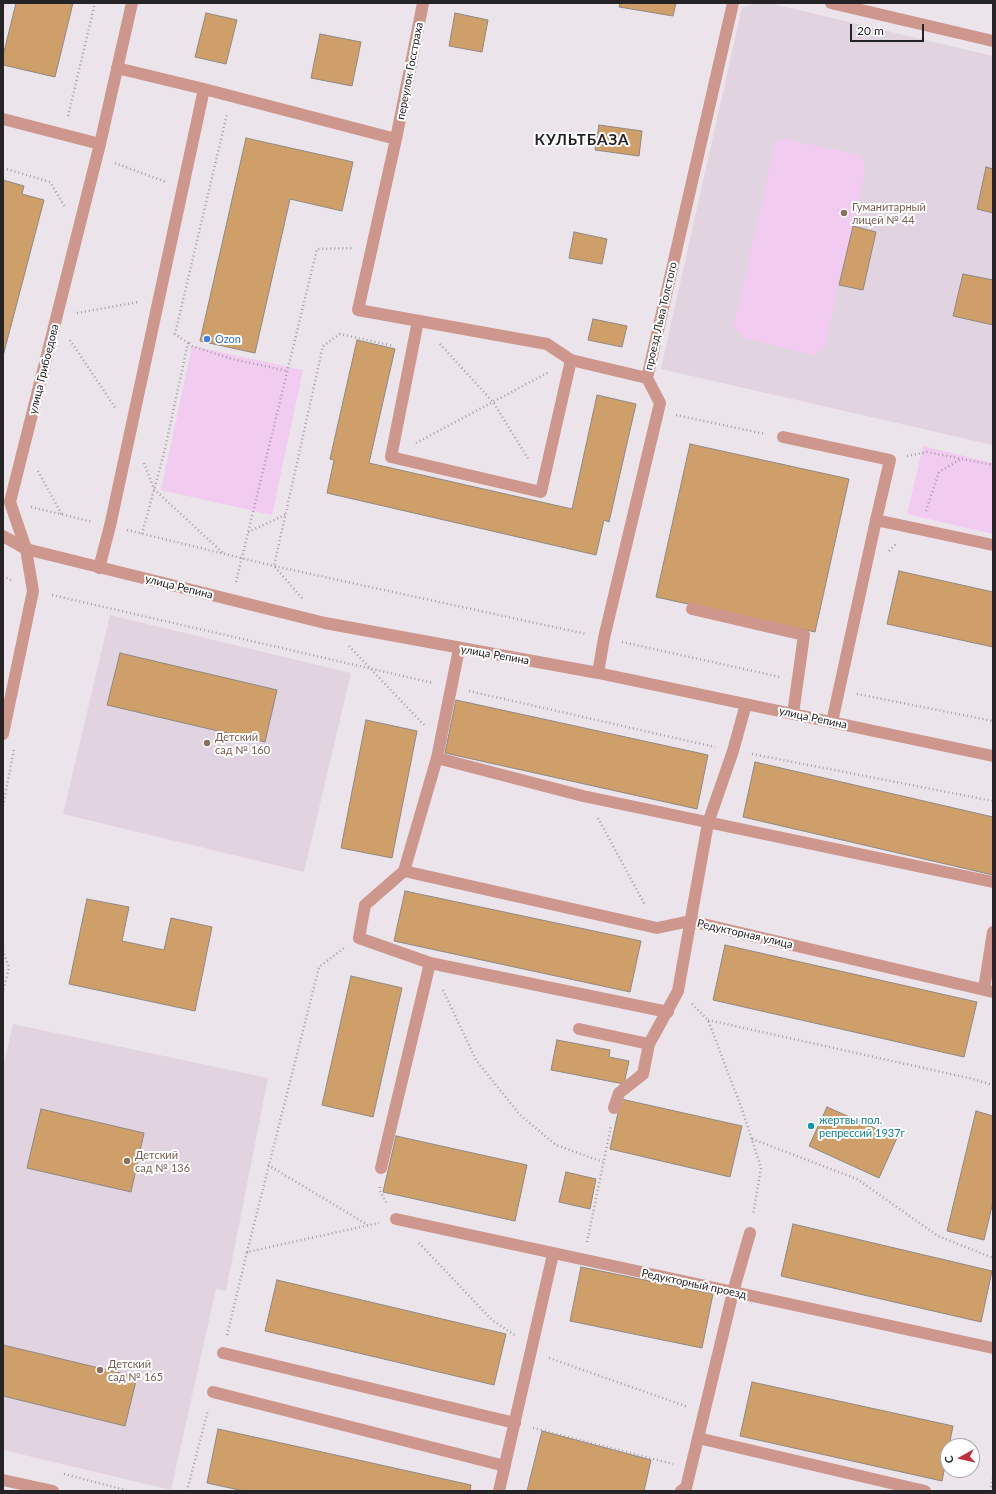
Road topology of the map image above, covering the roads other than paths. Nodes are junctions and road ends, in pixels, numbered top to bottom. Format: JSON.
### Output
{"nodes":[{"id":1,"x":132,"y":3,"type":"edge"},
{"id":2,"x":423,"y":3,"type":"edge"},
{"id":3,"x":732,"y":3,"type":"edge"},
{"id":4,"x":830,"y":3,"type":"edge"},
{"id":5,"x":993,"y":41,"type":"edge"},
{"id":6,"x":117,"y":68,"type":"junction"},
{"id":7,"x":204,"y":89,"type":"junction"},
{"id":8,"x":3,"y":119,"type":"edge"},
{"id":9,"x":396,"y":139,"type":"junction"},
{"id":10,"x":100,"y":144,"type":"junction"},
{"id":11,"x":418,"y":321,"type":"junction"},
{"id":12,"x":571,"y":360,"type":"junction"},
{"id":13,"x":647,"y":378,"type":"junction"},
{"id":14,"x":783,"y":437,"type":"road end"},
{"id":15,"x":876,"y":520,"type":"junction"},
{"id":16,"x":3,"y":536,"type":"edge"},
{"id":17,"x":993,"y":545,"type":"edge"},
{"id":18,"x":26,"y":549,"type":"junction"},
{"id":19,"x":100,"y":568,"type":"junction"},
{"id":20,"x":692,"y":609,"type":"dead end"},
{"id":21,"x":459,"y":649,"type":"junction"},
{"id":22,"x":598,"y":673,"type":"junction"},
{"id":23,"x":746,"y":704,"type":"junction"},
{"id":24,"x":793,"y":714,"type":"junction"},
{"id":25,"x":832,"y":722,"type":"junction"},
{"id":26,"x":3,"y":734,"type":"edge"},
{"id":27,"x":993,"y":756,"type":"edge"},
{"id":28,"x":437,"y":758,"type":"junction"},
{"id":29,"x":708,"y":823,"type":"junction"},
{"id":30,"x":404,"y":871,"type":"junction"},
{"id":31,"x":993,"y":882,"type":"edge"},
{"id":32,"x":690,"y":921,"type":"junction"},
{"id":33,"x":993,"y":932,"type":"edge"},
{"id":34,"x":430,"y":963,"type":"junction"},
{"id":35,"x":989,"y":991,"type":"edge"},
{"id":36,"x":668,"y":1012,"type":"junction"},
{"id":37,"x":579,"y":1029,"type":"dead end"},
{"id":38,"x":648,"y":1044,"type":"junction"},
{"id":39,"x":614,"y":1108,"type":"road end"},
{"id":40,"x":381,"y":1168,"type":"road end"},
{"id":41,"x":396,"y":1219,"type":"road end"},
{"id":42,"x":750,"y":1233,"type":"road end"},
{"id":43,"x":553,"y":1254,"type":"junction"},
{"id":44,"x":733,"y":1292,"type":"junction"},
{"id":45,"x":993,"y":1348,"type":"edge"},
{"id":46,"x":223,"y":1353,"type":"road end"},
{"id":47,"x":213,"y":1392,"type":"road end"},
{"id":48,"x":515,"y":1423,"type":"junction"},
{"id":49,"x":698,"y":1438,"type":"junction"},
{"id":50,"x":505,"y":1466,"type":"junction"},
{"id":51,"x":3,"y":1480,"type":"edge"},
{"id":52,"x":53,"y":1491,"type":"edge"},
{"id":53,"x":499,"y":1491,"type":"edge"},
{"id":54,"x":681,"y":1491,"type":"edge"},
{"id":55,"x":925,"y":1491,"type":"edge"}],
"edges":[{"from":1,"to":6,"type":"street","name":"улица Грибоедова"},
{"from":2,"to":9,"type":"street","name":"переулок Госстраха"},
{"from":3,"to":13,"type":"street","name":"проезд Льва Толстого"},
{"from":4,"to":5,"type":"street"},
{"from":6,"to":7,"type":"street"},
{"from":6,"to":10,"type":"street","name":"улица Грибоедова"},
{"from":7,"to":9,"type":"street"},
{"from":7,"to":19,"type":"street"},
{"from":8,"to":10,"type":"street"},
{"from":9,"to":11,"type":"street","name":"переулок Госстраха"},
{"from":10,"to":18,"type":"street","name":"улица Грибоедова"},
{"from":11,"to":12,"type":"street"},
{"from":11,"to":12,"type":"street"},
{"from":12,"to":13,"type":"street"},
{"from":13,"to":22,"type":"street","name":"проезд Льва Толстого"},
{"from":14,"to":15,"type":"street"},
{"from":15,"to":17,"type":"street"},
{"from":15,"to":25,"type":"street"},
{"from":16,"to":18,"type":"street","name":"улица Репина"},
{"from":18,"to":19,"type":"street","name":"улица Репина"},
{"from":18,"to":26,"type":"street"},
{"from":19,"to":21,"type":"street","name":"улица Репина"},
{"from":20,"to":24,"type":"street"},
{"from":21,"to":22,"type":"street","name":"улица Репина"},
{"from":21,"to":28,"type":"street"},
{"from":22,"to":23,"type":"street","name":"улица Репина"},
{"from":23,"to":24,"type":"street","name":"улица Репина"},
{"from":23,"to":29,"type":"street"},
{"from":24,"to":25,"type":"street","name":"улица Репина"},
{"from":25,"to":27,"type":"street","name":"улица Репина"},
{"from":28,"to":29,"type":"street"},
{"from":28,"to":30,"type":"street"},
{"from":29,"to":31,"type":"street"},
{"from":29,"to":32,"type":"street"},
{"from":30,"to":32,"type":"street","name":"Редукторная улица"},
{"from":30,"to":34,"type":"street"},
{"from":32,"to":35,"type":"street","name":"Редукторная улица"},
{"from":32,"to":36,"type":"street"},
{"from":33,"to":35,"type":"street"},
{"from":34,"to":36,"type":"street"},
{"from":34,"to":40,"type":"street"},
{"from":36,"to":38,"type":"street"},
{"from":37,"to":38,"type":"street"},
{"from":38,"to":39,"type":"street"},
{"from":41,"to":43,"type":"street","name":"Редукторный проезд"},
{"from":42,"to":44,"type":"street"},
{"from":43,"to":44,"type":"street","name":"Редукторный проезд"},
{"from":43,"to":48,"type":"street"},
{"from":44,"to":45,"type":"street","name":"Редукторный проезд"},
{"from":44,"to":49,"type":"street"},
{"from":46,"to":48,"type":"street"},
{"from":47,"to":50,"type":"street"},
{"from":48,"to":50,"type":"street"},
{"from":49,"to":54,"type":"street"},
{"from":49,"to":55,"type":"street"},
{"from":50,"to":53,"type":"street"},
{"from":51,"to":52,"type":"street"}]}
